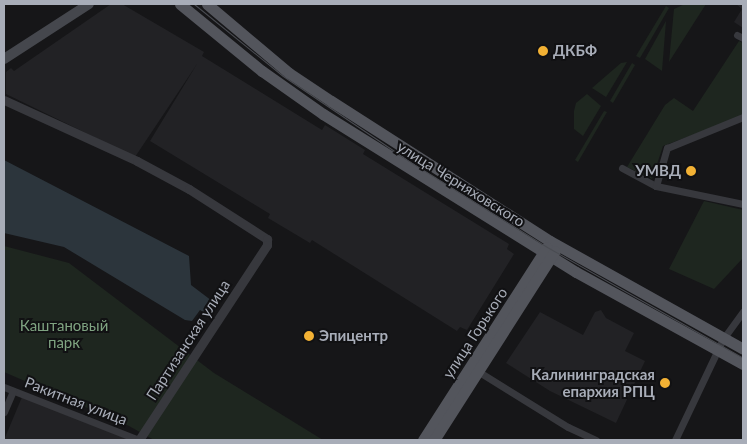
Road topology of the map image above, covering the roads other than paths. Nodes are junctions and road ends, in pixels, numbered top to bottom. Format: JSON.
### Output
{"nodes":[{"id":1,"x":90,"y":4,"type":"edge"},
{"id":2,"x":180,"y":4,"type":"edge"},
{"id":3,"x":206,"y":4,"type":"edge"},
{"id":4,"x":227,"y":21,"type":"junction"},
{"id":5,"x":216,"y":34,"type":"junction"},
{"id":6,"x":4,"y":59,"type":"edge"},
{"id":7,"x":5,"y":101,"type":"edge"},
{"id":8,"x":743,"y":117,"type":"edge"},
{"id":9,"x":622,"y":168,"type":"dead end"},
{"id":10,"x":656,"y":186,"type":"junction"},
{"id":11,"x":743,"y":204,"type":"edge"},
{"id":12,"x":554,"y":243,"type":"junction"},
{"id":13,"x":548,"y":255,"type":"junction"},
{"id":14,"x":743,"y":311,"type":"edge"},
{"id":15,"x":723,"y":339,"type":"junction"},
{"id":16,"x":743,"y":349,"type":"edge"},
{"id":17,"x":717,"y":351,"type":"junction"},
{"id":18,"x":743,"y":364,"type":"edge"},
{"id":19,"x":475,"y":369,"type":"junction"},
{"id":20,"x":4,"y":387,"type":"edge"},
{"id":21,"x":13,"y":391,"type":"junction"},
{"id":22,"x":4,"y":412,"type":"edge"},
{"id":23,"x":139,"y":440,"type":"edge"},
{"id":24,"x":423,"y":440,"type":"edge"},
{"id":25,"x":434,"y":440,"type":"edge"},
{"id":26,"x":596,"y":440,"type":"edge"},
{"id":27,"x":675,"y":440,"type":"edge"}],
"edges":[{"from":1,"to":6,"type":"main road"},
{"from":2,"to":5,"type":"main road","name":"улица Черняховского"},
{"from":3,"to":4,"type":"main road","name":"улица Черняховского"},
{"from":4,"to":5,"type":"main road"},
{"from":4,"to":12,"type":"main road","name":"улица Черняховского"},
{"from":5,"to":13,"type":"main road","name":"улица Черняховского"},
{"from":7,"to":23,"type":"street","name":"Партизанская улица"},
{"from":8,"to":10,"type":"street"},
{"from":9,"to":10,"type":"street"},
{"from":10,"to":11,"type":"street"},
{"from":12,"to":13,"type":"main road","name":"улица Горького"},
{"from":12,"to":15,"type":"main road","name":"улица Черняховского"},
{"from":13,"to":17,"type":"main road","name":"улица Черняховского"},
{"from":13,"to":19,"type":"main road","name":"улица Горького"},
{"from":14,"to":15,"type":"street"},
{"from":15,"to":16,"type":"main road","name":"улица Черняховского"},
{"from":15,"to":17,"type":"street"},
{"from":17,"to":18,"type":"main road","name":"улица Черняховского"},
{"from":17,"to":27,"type":"street"},
{"from":19,"to":24,"type":"main road","name":"улица Горького"},
{"from":19,"to":25,"type":"main road","name":"улица Горького"},
{"from":19,"to":26,"type":"street"},
{"from":20,"to":21,"type":"street","name":"Ракитная улица"},
{"from":21,"to":22,"type":"street"},
{"from":21,"to":23,"type":"street","name":"Ракитная улица"}]}
